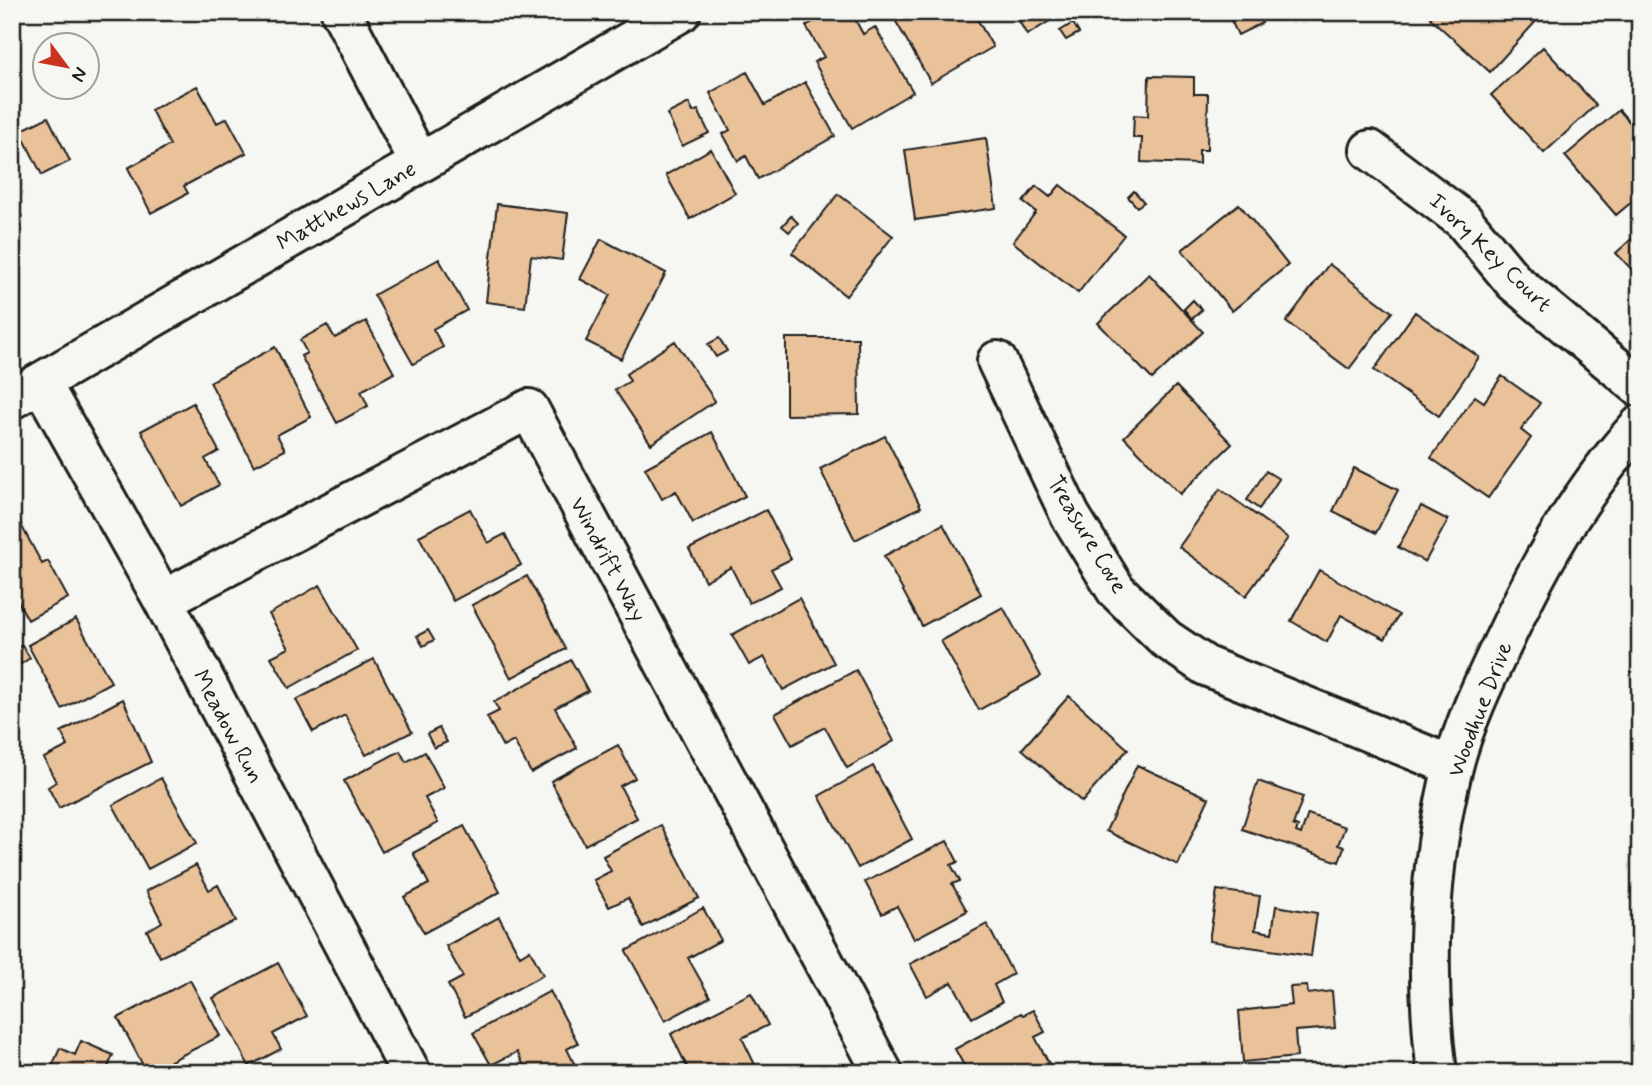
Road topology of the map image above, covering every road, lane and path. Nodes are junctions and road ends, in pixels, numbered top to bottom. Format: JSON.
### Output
{"nodes":[{"id":1,"x":341,"y":12,"type":"edge"},
{"id":2,"x":681,"y":12,"type":"edge"},
{"id":3,"x":1370,"y":150,"type":"dead end"},
{"id":4,"x":419,"y":162,"type":"junction"},
{"id":5,"x":997,"y":361,"type":"dead end"},
{"id":6,"x":1640,"y":387,"type":"edge"},
{"id":7,"x":27,"y":391,"type":"edge"},
{"id":8,"x":1640,"y":425,"type":"edge"},
{"id":9,"x":163,"y":600,"type":"junction"},
{"id":10,"x":1453,"y":766,"type":"junction"},
{"id":11,"x":411,"y":1073,"type":"edge"},
{"id":12,"x":883,"y":1073,"type":"edge"},
{"id":13,"x":1437,"y":1073,"type":"edge"}],
"edges":[{"from":1,"to":4,"type":"street"},
{"from":2,"to":4,"type":"street","name":"Matthews Lane"},
{"from":3,"to":6,"type":"street","name":"Ivory Key Court"},
{"from":4,"to":7,"type":"street","name":"Matthews Lane"},
{"from":5,"to":10,"type":"street","name":"Treasure Cove"},
{"from":7,"to":9,"type":"street","name":"Meadow Run"},
{"from":8,"to":10,"type":"street","name":"Woodhue Drive"},
{"from":9,"to":11,"type":"street","name":"Meadow Run"},
{"from":9,"to":12,"type":"street","name":"Windrift Way"},
{"from":10,"to":13,"type":"street","name":"Woodhue Drive"}]}
